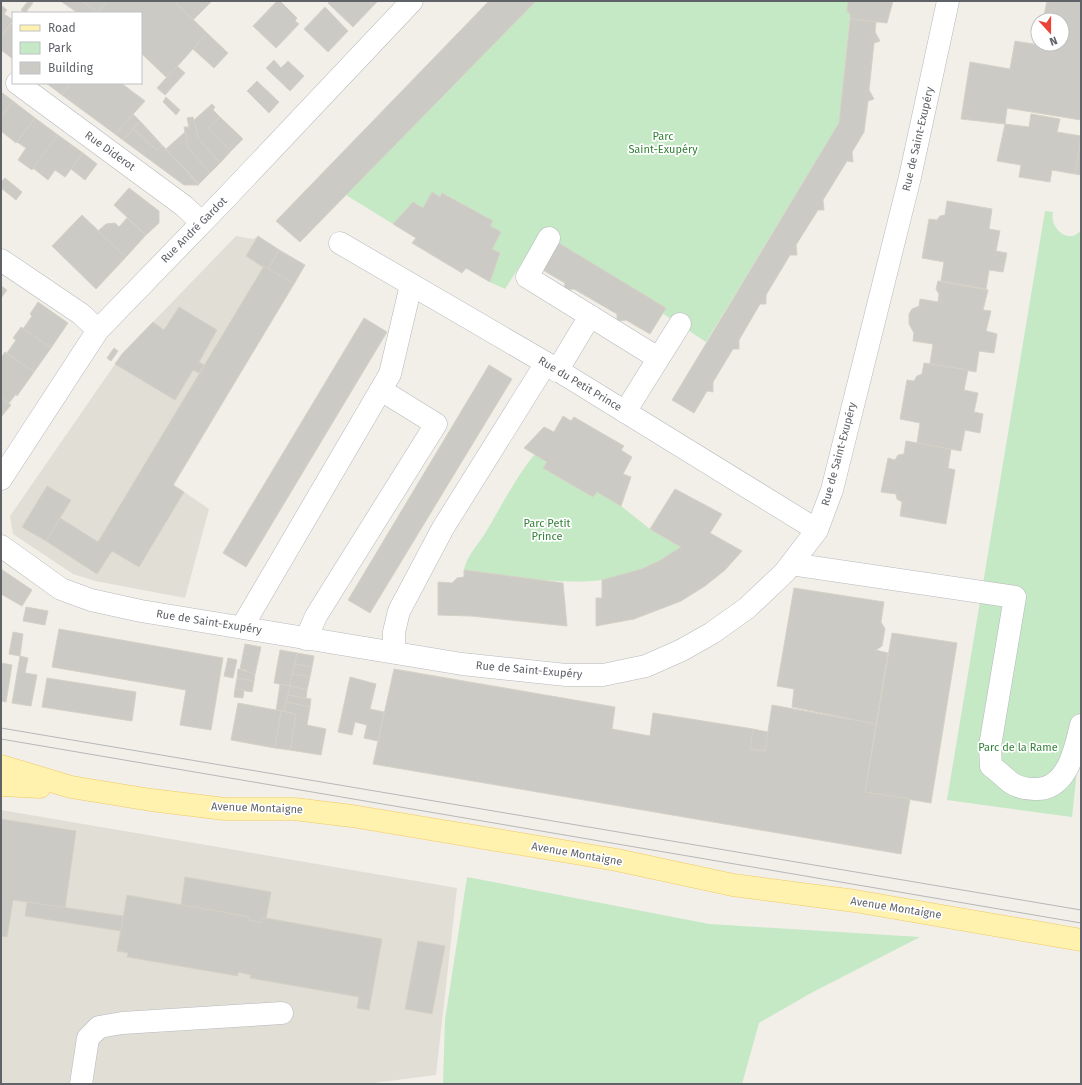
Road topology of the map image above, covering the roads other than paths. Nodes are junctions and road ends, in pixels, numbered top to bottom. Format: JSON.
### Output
{"nodes":[{"id":1,"x":412,"y":1,"type":"edge"},
{"id":2,"x":948,"y":1,"type":"edge"},
{"id":3,"x":1,"y":72,"type":"edge"},
{"id":4,"x":12,"y":79,"type":"edge"},
{"id":5,"x":18,"y":84,"type":"edge"},
{"id":6,"x":201,"y":222,"type":"junction"},
{"id":7,"x":549,"y":238,"type":"dead end"},
{"id":8,"x":340,"y":244,"type":"dead end"},
{"id":9,"x":1,"y":260,"type":"edge"},
{"id":10,"x":411,"y":285,"type":"junction"},
{"id":11,"x":590,"y":316,"type":"junction"},
{"id":12,"x":680,"y":324,"type":"dead end"},
{"id":13,"x":98,"y":330,"type":"junction"},
{"id":14,"x":658,"y":358,"type":"junction"},
{"id":15,"x":552,"y":367,"type":"junction"},
{"id":16,"x":380,"y":390,"type":"junction"},
{"id":17,"x":625,"y":412,"type":"junction"},
{"id":18,"x":1,"y":479,"type":"edge"},
{"id":19,"x":817,"y":530,"type":"junction"},
{"id":20,"x":1,"y":546,"type":"edge"},
{"id":21,"x":791,"y":564,"type":"junction"},
{"id":22,"x":242,"y":627,"type":"junction"},
{"id":23,"x":306,"y":639,"type":"junction"},
{"id":24,"x":394,"y":652,"type":"junction"},
{"id":25,"x":1081,"y":725,"type":"edge"},
{"id":26,"x":1,"y":766,"type":"edge"},
{"id":27,"x":1,"y":785,"type":"edge"},
{"id":28,"x":71,"y":787,"type":"junction"},
{"id":29,"x":1081,"y":940,"type":"edge"},
{"id":30,"x":282,"y":1013,"type":"dead end"},
{"id":31,"x":81,"y":1084,"type":"edge"}],
"edges":[{"from":1,"to":6,"type":"street","name":"Rue André Gardot"},
{"from":2,"to":19,"type":"street","name":"Rue de Saint-Exupéry"},
{"from":3,"to":4,"type":"street"},
{"from":5,"to":6,"type":"street","name":"Rue Diderot"},
{"from":6,"to":13,"type":"street","name":"Rue André Gardot"},
{"from":7,"to":11,"type":"street"},
{"from":8,"to":10,"type":"street","name":"Rue du Petit Prince"},
{"from":9,"to":13,"type":"street"},
{"from":10,"to":15,"type":"street","name":"Rue du Petit Prince"},
{"from":10,"to":16,"type":"street"},
{"from":11,"to":14,"type":"street"},
{"from":11,"to":15,"type":"street"},
{"from":12,"to":14,"type":"street"},
{"from":13,"to":18,"type":"street","name":"Rue André Gardot"},
{"from":14,"to":17,"type":"street"},
{"from":15,"to":17,"type":"street","name":"Rue du Petit Prince"},
{"from":15,"to":24,"type":"street"},
{"from":16,"to":22,"type":"street"},
{"from":16,"to":23,"type":"street"},
{"from":17,"to":19,"type":"street","name":"Rue du Petit Prince"},
{"from":19,"to":21,"type":"street","name":"Rue de Saint-Exupéry"},
{"from":20,"to":22,"type":"street","name":"Rue de Saint-Exupéry"},
{"from":21,"to":24,"type":"street","name":"Rue de Saint-Exupéry"},
{"from":21,"to":25,"type":"street"},
{"from":22,"to":23,"type":"street","name":"Rue de Saint-Exupéry"},
{"from":23,"to":24,"type":"street","name":"Rue de Saint-Exupéry"},
{"from":26,"to":28,"type":"main road","name":"Avenue Montaigne"},
{"from":27,"to":28,"type":"main road","name":"Avenue Montaigne"},
{"from":28,"to":29,"type":"main road","name":"Avenue Montaigne"},
{"from":30,"to":31,"type":"street"}]}
